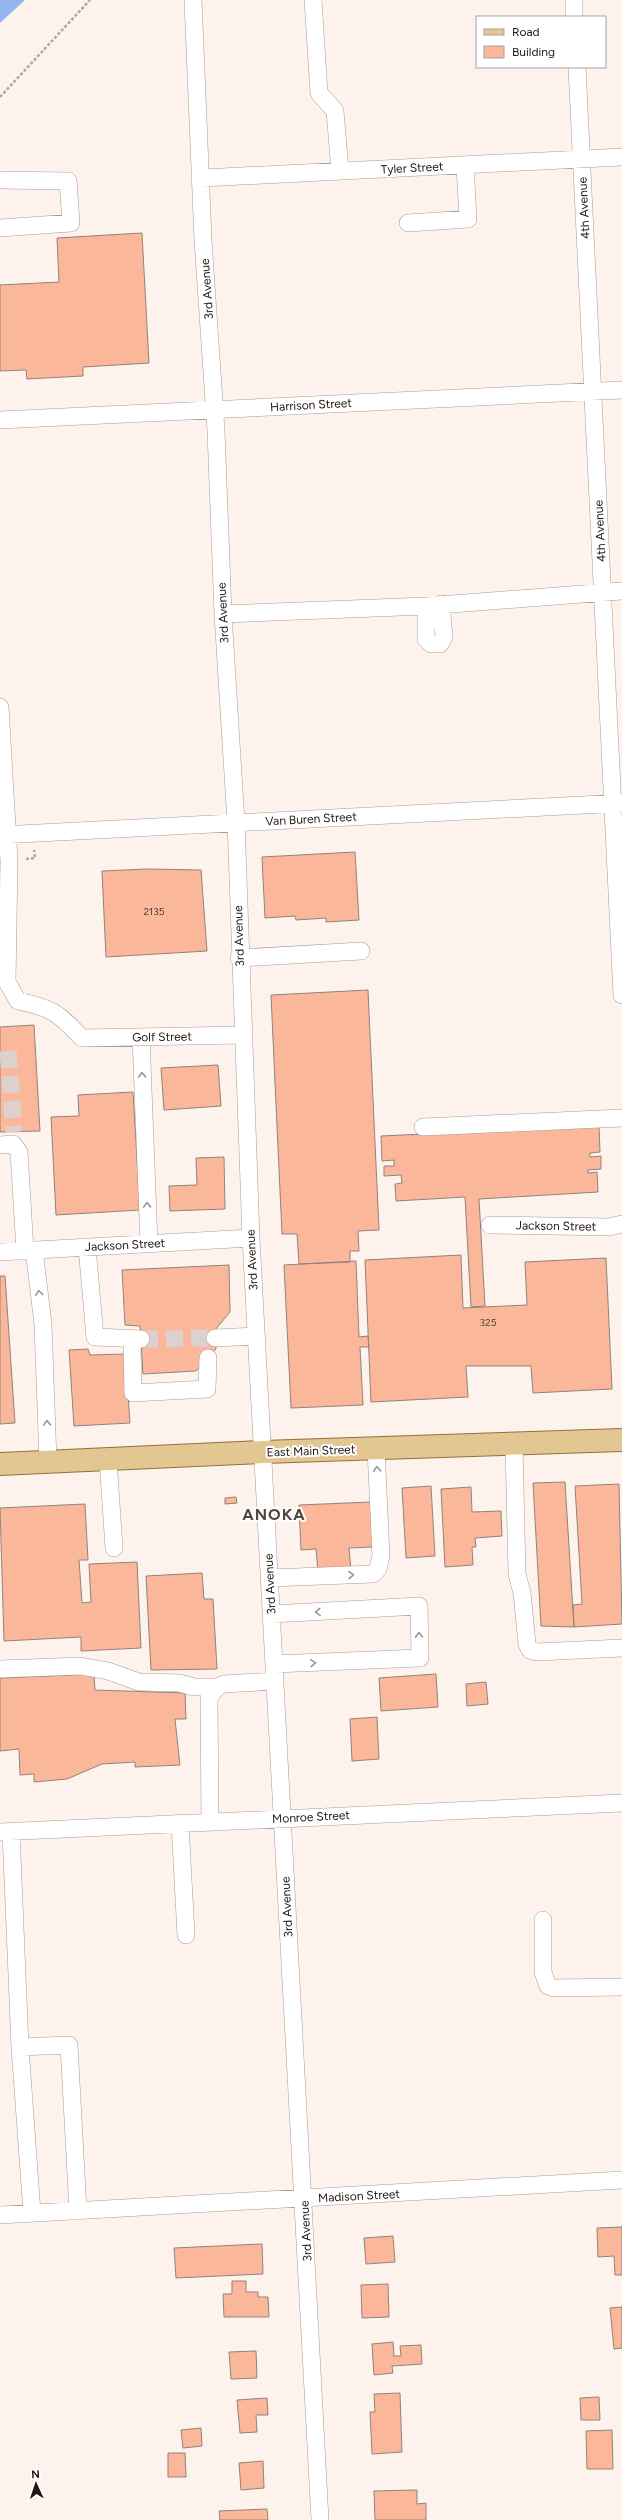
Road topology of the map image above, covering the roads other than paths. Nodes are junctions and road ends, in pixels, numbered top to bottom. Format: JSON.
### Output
{"nodes":[{"id":1,"x":192,"y":0,"type":"edge"},
{"id":2,"x":314,"y":0,"type":"edge"},
{"id":3,"x":574,"y":0,"type":"edge"},
{"id":4,"x":574,"y":16,"type":"edge"},
{"id":5,"x":577,"y":68,"type":"edge"},
{"id":6,"x":622,"y":157,"type":"edge"},
{"id":7,"x":581,"y":159,"type":"junction"},
{"id":8,"x":465,"y":165,"type":"junction"},
{"id":9,"x":340,"y":171,"type":"junction"},
{"id":10,"x":202,"y":178,"type":"junction"},
{"id":11,"x":0,"y":180,"type":"edge"},
{"id":12,"x":408,"y":223,"type":"dead end"},
{"id":13,"x":0,"y":228,"type":"edge"},
{"id":14,"x":594,"y":390,"type":"junction"},
{"id":15,"x":622,"y":390,"type":"edge"},
{"id":16,"x":214,"y":409,"type":"junction"},
{"id":17,"x":0,"y":420,"type":"edge"},
{"id":18,"x":622,"y":591,"type":"edge"},
{"id":19,"x":602,"y":592,"type":"junction"},
{"id":20,"x":433,"y":605,"type":"junction"},
{"id":21,"x":223,"y":614,"type":"junction"},
{"id":22,"x":0,"y":706,"type":"edge"},
{"id":23,"x":618,"y":804,"type":"edge"},
{"id":24,"x":236,"y":822,"type":"junction"},
{"id":25,"x":4,"y":834,"type":"edge"},
{"id":26,"x":361,"y":952,"type":"dead end"},
{"id":27,"x":239,"y":958,"type":"junction"},
{"id":28,"x":622,"y":995,"type":"edge"},
{"id":29,"x":242,"y":1035,"type":"junction"},
{"id":30,"x":141,"y":1037,"type":"junction"},
{"id":31,"x":622,"y":1118,"type":"edge"},
{"id":32,"x":423,"y":1127,"type":"dead end"},
{"id":33,"x":9,"y":1140,"type":"tunnel mouth"},
{"id":34,"x":622,"y":1224,"type":"edge"},
{"id":35,"x":490,"y":1225,"type":"dead end"},
{"id":36,"x":251,"y":1238,"type":"junction"},
{"id":37,"x":149,"y":1244,"type":"junction"},
{"id":38,"x":87,"y":1247,"type":"junction"},
{"id":39,"x":29,"y":1251,"type":"junction"},
{"id":40,"x":0,"y":1252,"type":"edge"},
{"id":41,"x":256,"y":1336,"type":"junction"},
{"id":42,"x":215,"y":1338,"type":"tunnel mouth"},
{"id":43,"x":208,"y":1358,"type":"dead end"},
{"id":44,"x":622,"y":1440,"type":"edge"},
{"id":45,"x":514,"y":1444,"type":"junction"},
{"id":46,"x":376,"y":1448,"type":"junction"},
{"id":47,"x":263,"y":1452,"type":"junction"},
{"id":48,"x":108,"y":1459,"type":"junction"},
{"id":49,"x":48,"y":1462,"type":"junction"},
{"id":50,"x":0,"y":1464,"type":"edge"},
{"id":51,"x":114,"y":1548,"type":"dead end"},
{"id":52,"x":270,"y":1578,"type":"junction"},
{"id":53,"x":272,"y":1614,"type":"junction"},
{"id":54,"x":622,"y":1648,"type":"edge"},
{"id":55,"x":0,"y":1669,"type":"edge"},
{"id":56,"x":274,"y":1673,"type":"junction"},
{"id":57,"x":217,"y":1687,"type":"junction"},
{"id":58,"x":622,"y":1803,"type":"edge"},
{"id":59,"x":281,"y":1818,"type":"junction"},
{"id":60,"x":210,"y":1822,"type":"junction"},
{"id":61,"x":180,"y":1823,"type":"junction"},
{"id":62,"x":5,"y":1832,"type":"edge"},
{"id":63,"x":543,"y":1920,"type":"dead end"},
{"id":64,"x":186,"y":1935,"type":"dead end"},
{"id":65,"x":622,"y":1988,"type":"edge"},
{"id":66,"x":20,"y":2047,"type":"junction"},
{"id":67,"x":622,"y":2180,"type":"edge"},
{"id":68,"x":304,"y":2199,"type":"junction"},
{"id":69,"x":78,"y":2211,"type":"junction"},
{"id":70,"x":32,"y":2213,"type":"junction"},
{"id":71,"x":0,"y":2215,"type":"edge"},
{"id":72,"x":320,"y":2520,"type":"edge"}],
"edges":[{"from":1,"to":10,"type":"street","name":"3rd Avenue"},
{"from":2,"to":9,"type":"street"},
{"from":3,"to":4,"type":"street"},
{"from":5,"to":7,"type":"street","name":"4th Avenue"},
{"from":6,"to":7,"type":"street","name":"Tyler Street"},
{"from":7,"to":8,"type":"street","name":"Tyler Street"},
{"from":7,"to":14,"type":"street","name":"4th Avenue"},
{"from":8,"to":9,"type":"street","name":"Tyler Street"},
{"from":8,"to":12,"type":"street"},
{"from":9,"to":10,"type":"street","name":"Tyler Street"},
{"from":10,"to":16,"type":"street","name":"3rd Avenue"},
{"from":11,"to":13,"type":"street"},
{"from":14,"to":15,"type":"street","name":"Harrison Street"},
{"from":14,"to":16,"type":"street","name":"Harrison Street"},
{"from":14,"to":19,"type":"street","name":"4th Avenue"},
{"from":16,"to":17,"type":"street","name":"Harrison Street"},
{"from":16,"to":21,"type":"street","name":"3rd Avenue"},
{"from":18,"to":19,"type":"street"},
{"from":19,"to":20,"type":"street"},
{"from":19,"to":23,"type":"street","name":"4th Avenue"},
{"from":20,"to":20,"type":"street"},
{"from":20,"to":21,"type":"street"},
{"from":21,"to":24,"type":"street","name":"3rd Avenue"},
{"from":22,"to":25,"type":"street"},
{"from":23,"to":24,"type":"street","name":"Van Buren Street"},
{"from":23,"to":28,"type":"street","name":"4th Avenue"},
{"from":24,"to":25,"type":"street","name":"Van Buren Street"},
{"from":24,"to":27,"type":"street","name":"3rd Avenue"},
{"from":25,"to":30,"type":"street","name":"Golf Street"},
{"from":26,"to":27,"type":"street"},
{"from":27,"to":29,"type":"street","name":"3rd Avenue"},
{"from":29,"to":30,"type":"street","name":"Golf Street"},
{"from":29,"to":36,"type":"street","name":"3rd Avenue"},
{"from":37,"to":30,"type":"street","one_way":true},
{"from":31,"to":32,"type":"street"},
{"from":33,"to":39,"type":"street"},
{"from":34,"to":35,"type":"street","name":"Jackson Street"},
{"from":36,"to":37,"type":"street","name":"Jackson Street"},
{"from":36,"to":41,"type":"street","name":"3rd Avenue"},
{"from":37,"to":38,"type":"street","name":"Jackson Street"},
{"from":38,"to":39,"type":"street","name":"Jackson Street"},
{"from":38,"to":43,"type":"street"},
{"from":39,"to":40,"type":"street","name":"Jackson Street"},
{"from":49,"to":39,"type":"street","one_way":true},
{"from":41,"to":42,"type":"street"},
{"from":41,"to":47,"type":"street","name":"3rd Avenue"},
{"from":44,"to":45,"type":"main road","name":"East Main Street"},
{"from":45,"to":46,"type":"main road","name":"East Main Street"},
{"from":45,"to":54,"type":"street"},
{"from":46,"to":47,"type":"main road","name":"East Main Street"},
{"from":52,"to":46,"type":"street","one_way":true},
{"from":47,"to":48,"type":"main road","name":"East Main Street"},
{"from":47,"to":52,"type":"street","name":"3rd Avenue"},
{"from":48,"to":49,"type":"main road","name":"East Main Street"},
{"from":48,"to":51,"type":"street"},
{"from":49,"to":50,"type":"main road","name":"East Main Street"},
{"from":52,"to":53,"type":"street","name":"3rd Avenue"},
{"from":53,"to":56,"type":"street","name":"3rd Avenue"},
{"from":56,"to":53,"type":"street","one_way":true},
{"from":55,"to":57,"type":"street"},
{"from":56,"to":57,"type":"street"},
{"from":56,"to":59,"type":"street","name":"3rd Avenue"},
{"from":57,"to":60,"type":"street"},
{"from":58,"to":59,"type":"street","name":"Monroe Street"},
{"from":59,"to":60,"type":"street","name":"Monroe Street"},
{"from":59,"to":68,"type":"street","name":"3rd Avenue"},
{"from":60,"to":61,"type":"street","name":"Monroe Street"},
{"from":61,"to":62,"type":"street","name":"Monroe Street"},
{"from":61,"to":64,"type":"street"},
{"from":62,"to":66,"type":"street"},
{"from":63,"to":65,"type":"street"},
{"from":66,"to":69,"type":"street"},
{"from":66,"to":70,"type":"street"},
{"from":67,"to":68,"type":"street","name":"Madison Street"},
{"from":68,"to":69,"type":"street","name":"Madison Street"},
{"from":68,"to":72,"type":"street","name":"3rd Avenue"},
{"from":69,"to":70,"type":"street","name":"Madison Street"},
{"from":70,"to":71,"type":"street","name":"Madison Street"}]}
